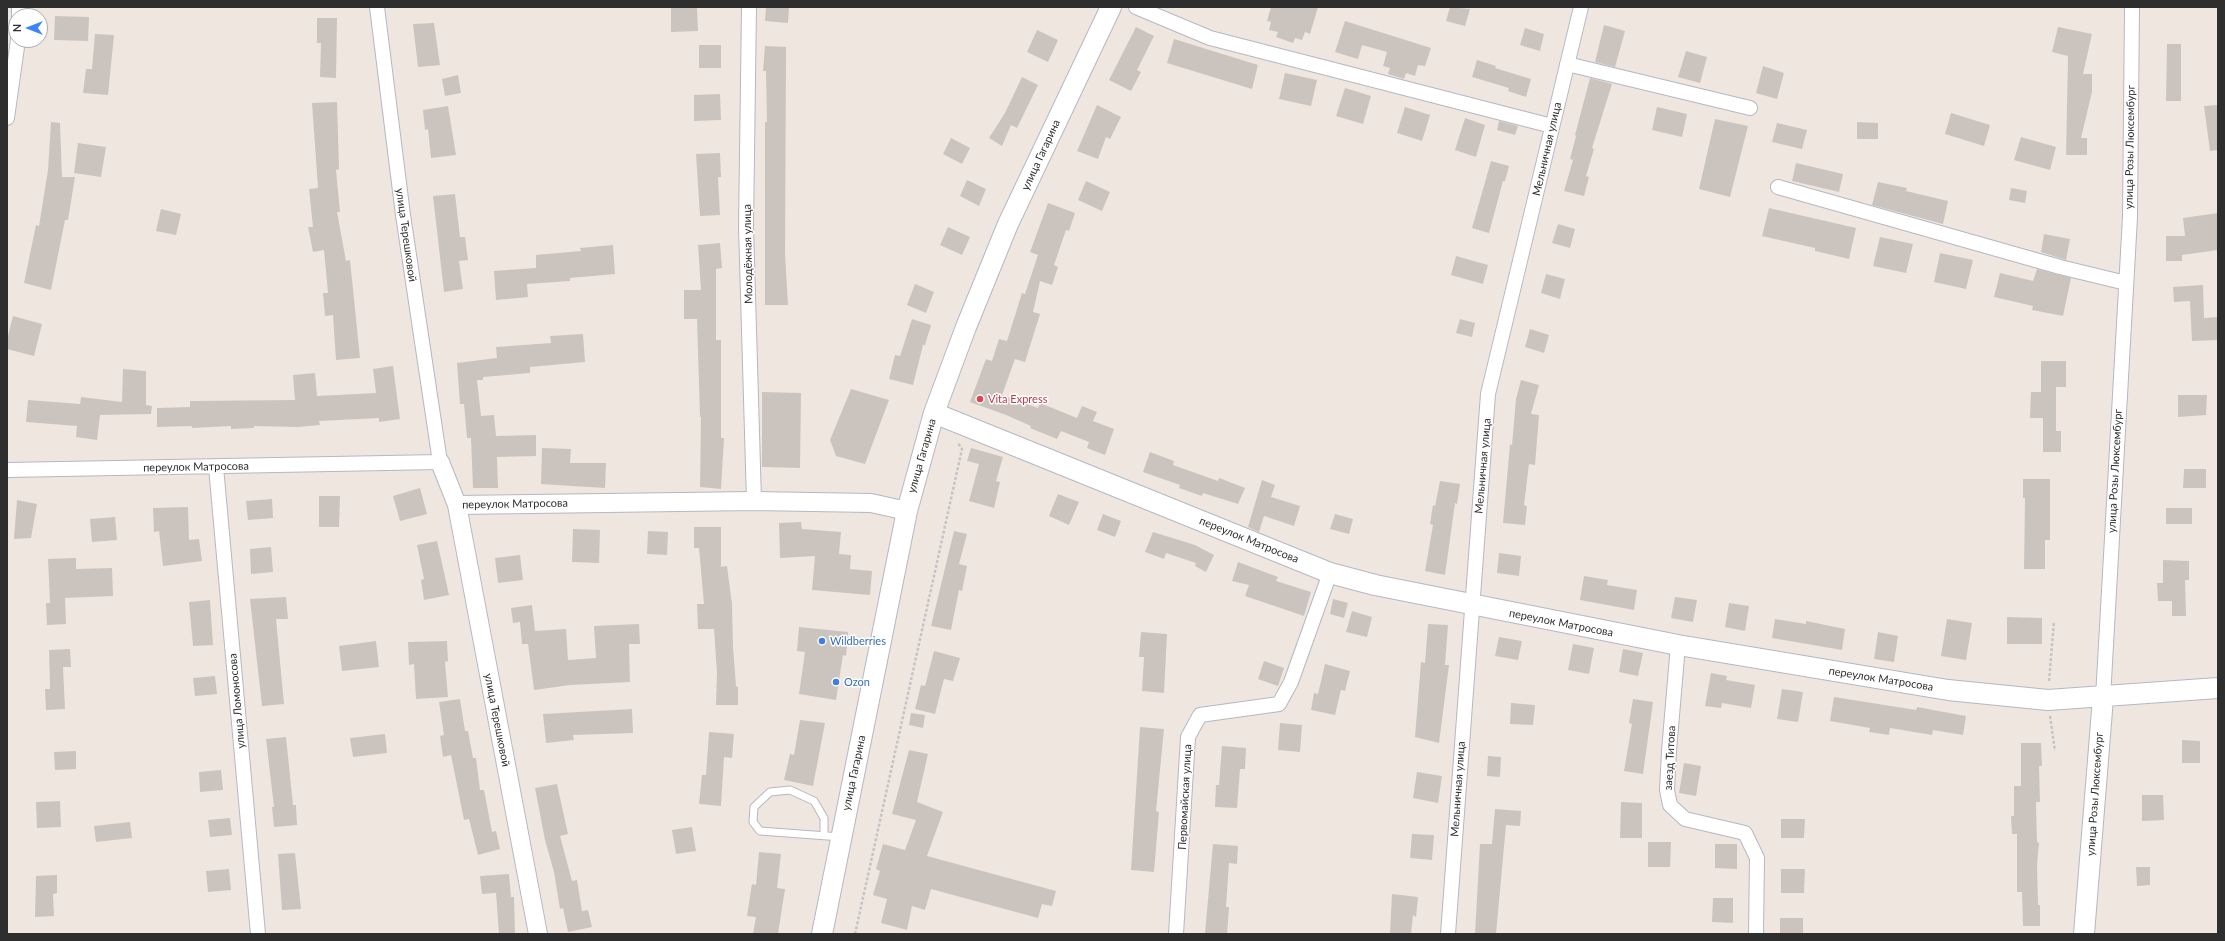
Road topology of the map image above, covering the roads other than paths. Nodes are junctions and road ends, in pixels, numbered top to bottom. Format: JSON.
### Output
{"nodes":[{"id":1,"x":377,"y":7,"type":"edge"},
{"id":2,"x":749,"y":7,"type":"edge"},
{"id":3,"x":1111,"y":7,"type":"edge"},
{"id":4,"x":1136,"y":7,"type":"edge"},
{"id":5,"x":1581,"y":7,"type":"edge"},
{"id":6,"x":2132,"y":7,"type":"edge"},
{"id":7,"x":17,"y":48,"type":"edge"},
{"id":8,"x":1567,"y":64,"type":"junction"},
{"id":9,"x":1750,"y":108,"type":"dead end"},
{"id":10,"x":7,"y":118,"type":"edge"},
{"id":11,"x":1552,"y":126,"type":"junction"},
{"id":12,"x":1778,"y":187,"type":"dead end"},
{"id":13,"x":2126,"y":283,"type":"junction"},
{"id":14,"x":934,"y":413,"type":"junction"},
{"id":15,"x":440,"y":462,"type":"junction"},
{"id":16,"x":216,"y":467,"type":"junction"},
{"id":17,"x":7,"y":470,"type":"edge"},
{"id":18,"x":754,"y":501,"type":"junction"},
{"id":19,"x":457,"y":505,"type":"junction"},
{"id":20,"x":907,"y":511,"type":"junction"},
{"id":21,"x":1330,"y":573,"type":"junction"},
{"id":22,"x":1472,"y":605,"type":"junction"},
{"id":23,"x":1678,"y":645,"type":"junction"},
{"id":24,"x":2218,"y":688,"type":"edge"},
{"id":25,"x":2102,"y":698,"type":"junction"},
{"id":26,"x":832,"y":836,"type":"junction"},
{"id":27,"x":258,"y":934,"type":"edge"},
{"id":28,"x":538,"y":934,"type":"edge"},
{"id":29,"x":822,"y":934,"type":"edge"},
{"id":30,"x":1176,"y":934,"type":"edge"},
{"id":31,"x":1448,"y":934,"type":"edge"},
{"id":32,"x":1756,"y":934,"type":"edge"},
{"id":33,"x":2084,"y":934,"type":"edge"}],
"edges":[{"from":1,"to":15,"type":"street","name":"улица Терешковой"},
{"from":2,"to":18,"type":"street","name":"Молодёжная улица"},
{"from":3,"to":14,"type":"main road","name":"улица Гагарина"},
{"from":4,"to":11,"type":"street"},
{"from":5,"to":8,"type":"street","name":"Мельничная улица"},
{"from":6,"to":13,"type":"street","name":"улица Розы Люксембург"},
{"from":7,"to":10,"type":"street"},
{"from":8,"to":9,"type":"street"},
{"from":8,"to":11,"type":"street","name":"Мельничная улица"},
{"from":11,"to":22,"type":"street","name":"Мельничная улица"},
{"from":12,"to":13,"type":"street"},
{"from":13,"to":25,"type":"street","name":"улица Розы Люксембург"},
{"from":14,"to":20,"type":"main road","name":"улица Гагарина"},
{"from":14,"to":21,"type":"main road","name":"переулок Матросова"},
{"from":15,"to":16,"type":"street","name":"переулок Матросова"},
{"from":15,"to":19,"type":"street","name":"переулок Матросова"},
{"from":16,"to":17,"type":"street","name":"переулок Матросова"},
{"from":16,"to":27,"type":"street","name":"улица Ломоносова"},
{"from":18,"to":19,"type":"street","name":"переулок Матросова"},
{"from":18,"to":20,"type":"street","name":"переулок Матросова"},
{"from":19,"to":28,"type":"street","name":"улица Терешковой"},
{"from":20,"to":26,"type":"main road","name":"улица Гагарина"},
{"from":21,"to":22,"type":"main road","name":"переулок Матросова"},
{"from":21,"to":30,"type":"street","name":"Первомайская улица"},
{"from":22,"to":23,"type":"main road","name":"переулок Матросова"},
{"from":22,"to":31,"type":"street","name":"Мельничная улица"},
{"from":23,"to":25,"type":"main road","name":"переулок Матросова"},
{"from":23,"to":32,"type":"street","name":"заезд Титова"},
{"from":24,"to":25,"type":"main road","name":"переулок Матросова"},
{"from":25,"to":33,"type":"main road","name":"улица Розы Люксембург"},
{"from":26,"to":26,"type":"lane"},
{"from":26,"to":29,"type":"main road","name":"улица Гагарина"}]}
